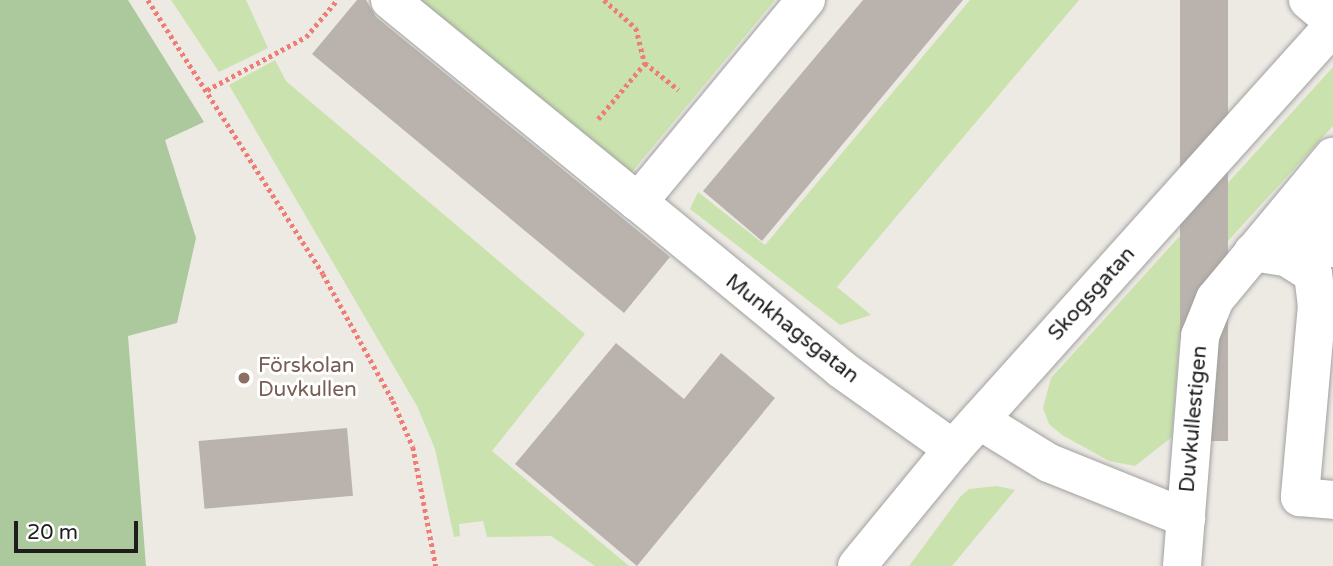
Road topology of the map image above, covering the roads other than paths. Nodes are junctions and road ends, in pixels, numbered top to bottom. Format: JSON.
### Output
{"nodes":[{"id":1,"x":390,"y":0,"type":"edge"},
{"id":2,"x":806,"y":0,"type":"edge"},
{"id":3,"x":1308,"y":0,"type":"edge"},
{"id":4,"x":1333,"y":20,"type":"edge"},
{"id":5,"x":1333,"y":26,"type":"edge"},
{"id":6,"x":1333,"y":156,"type":"edge"},
{"id":7,"x":638,"y":202,"type":"junction"},
{"id":8,"x":1328,"y":226,"type":"edge"},
{"id":9,"x":1253,"y":252,"type":"junction"},
{"id":10,"x":979,"y":420,"type":"junction"},
{"id":11,"x":953,"y":449,"type":"junction"},
{"id":12,"x":1333,"y":500,"type":"edge"},
{"id":13,"x":1186,"y":518,"type":"junction"},
{"id":14,"x":1187,"y":565,"type":"edge"},
{"id":15,"x":857,"y":566,"type":"edge"}],
"edges":[{"from":1,"to":7,"type":"street","name":"Munkhagsgatan"},
{"from":2,"to":7,"type":"street"},
{"from":3,"to":4,"type":"street"},
{"from":5,"to":10,"type":"street","name":"Skogsgatan"},
{"from":6,"to":9,"type":"street","name":"Duvkullestigen"},
{"from":7,"to":11,"type":"street","name":"Munkhagsgatan"},
{"from":8,"to":9,"type":"street"},
{"from":9,"to":12,"type":"street"},
{"from":9,"to":13,"type":"street","name":"Duvkullestigen"},
{"from":10,"to":11,"type":"street","name":"Skogsgatan"},
{"from":10,"to":13,"type":"street","name":"Duvkullestigen"},
{"from":11,"to":15,"type":"street","name":"Skogsgatan"},
{"from":13,"to":14,"type":"street","name":"Duvkullestigen"}]}
